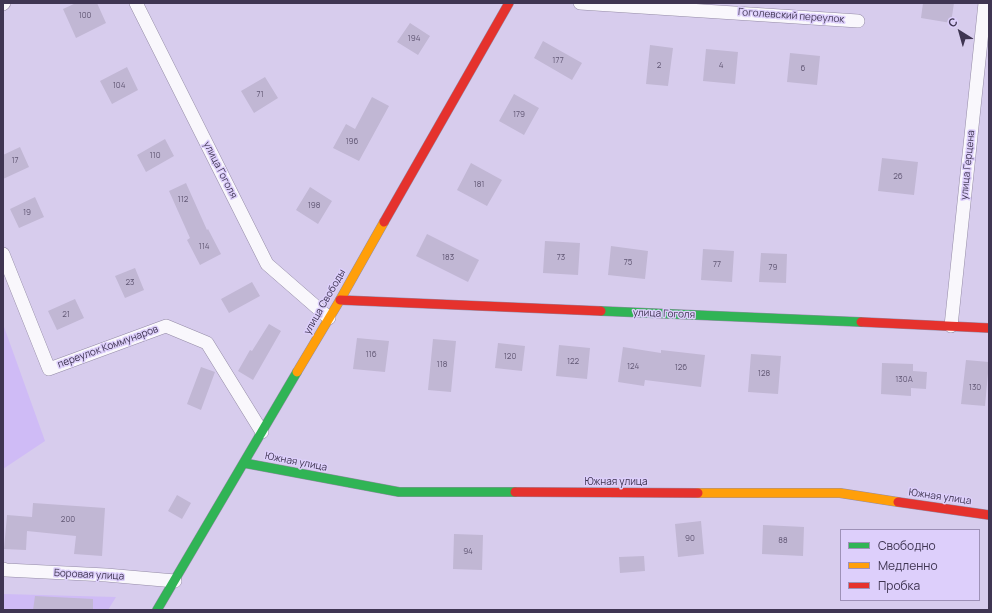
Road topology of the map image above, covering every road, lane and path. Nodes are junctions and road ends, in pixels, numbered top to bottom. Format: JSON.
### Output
{"nodes":[{"id":1,"x":136,"y":3,"type":"edge"},
{"id":2,"x":508,"y":3,"type":"edge"},
{"id":3,"x":580,"y":3,"type":"edge"},
{"id":4,"x":985,"y":3,"type":"edge"},
{"id":5,"x":858,"y":21,"type":"dead end"},
{"id":6,"x":3,"y":254,"type":"edge"},
{"id":7,"x":340,"y":300,"type":"junction"},
{"id":8,"x":329,"y":318,"type":"junction"},
{"id":9,"x":951,"y":326,"type":"junction"},
{"id":10,"x":989,"y":328,"type":"edge"},
{"id":11,"x":262,"y":432,"type":"junction"},
{"id":12,"x":244,"y":463,"type":"junction"},
{"id":13,"x":989,"y":515,"type":"edge"},
{"id":14,"x":3,"y":569,"type":"edge"},
{"id":15,"x":175,"y":581,"type":"junction"},
{"id":16,"x":158,"y":610,"type":"edge"}],
"edges":[{"from":1,"to":8,"type":"street","name":"улица Гоголя"},
{"from":2,"to":7,"type":"street","name":"улица Свободы"},
{"from":3,"to":5,"type":"street","name":"Гоголевский переулок"},
{"from":4,"to":9,"type":"street","name":"улица Герцена"},
{"from":6,"to":11,"type":"street","name":"переулок Коммунаров"},
{"from":7,"to":8,"type":"street","name":"улица Свободы"},
{"from":7,"to":9,"type":"street","name":"улица Гоголя"},
{"from":8,"to":11,"type":"street","name":"улица Свободы"},
{"from":9,"to":10,"type":"street","name":"улица Гоголя"},
{"from":11,"to":12,"type":"street","name":"улица Свободы"},
{"from":12,"to":13,"type":"street","name":"Южная улица"},
{"from":12,"to":15,"type":"street","name":"улица Свободы"},
{"from":14,"to":15,"type":"street","name":"Боровая улица"},
{"from":15,"to":16,"type":"street","name":"улица Свободы"}]}
